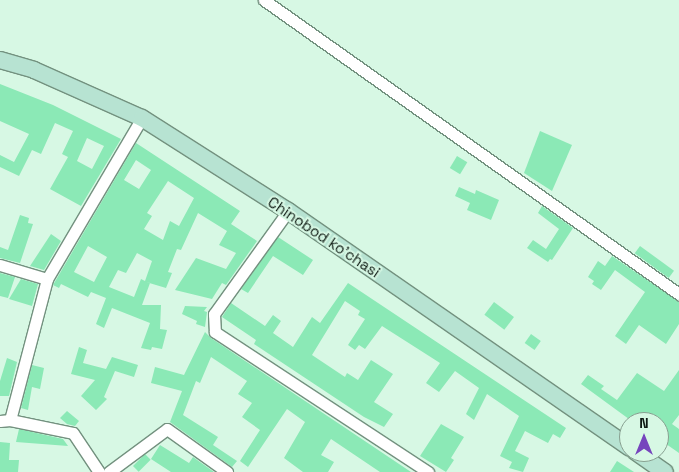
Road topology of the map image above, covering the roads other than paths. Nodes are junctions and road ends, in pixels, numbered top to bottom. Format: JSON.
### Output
{"nodes":[{"id":1,"x":264,"y":0,"type":"edge"},
{"id":2,"x":0,"y":60,"type":"edge"},
{"id":3,"x":142,"y":118,"type":"junction"},
{"id":4,"x":288,"y":211,"type":"junction"},
{"id":5,"x":0,"y":265,"type":"edge"},
{"id":6,"x":46,"y":279,"type":"junction"},
{"id":7,"x":679,"y":294,"type":"edge"},
{"id":8,"x":5,"y":420,"type":"edge"},
{"id":9,"x":619,"y":440,"type":"edge"},
{"id":10,"x":650,"y":462,"type":"edge"},
{"id":11,"x":99,"y":472,"type":"edge"},
{"id":12,"x":109,"y":472,"type":"edge"},
{"id":13,"x":227,"y":472,"type":"edge"},
{"id":14,"x":428,"y":472,"type":"edge"},
{"id":15,"x":665,"y":472,"type":"edge"}],
"edges":[{"from":1,"to":7,"type":"street"},
{"from":2,"to":3,"type":"street","name":"Chinobod ko'chasi"},
{"from":3,"to":4,"type":"street","name":"Chinobod ko'chasi"},
{"from":3,"to":6,"type":"street"},
{"from":4,"to":9,"type":"street","name":"Chinobod ko'chasi"},
{"from":4,"to":14,"type":"street"},
{"from":5,"to":6,"type":"street"},
{"from":6,"to":8,"type":"street"},
{"from":8,"to":11,"type":"street"},
{"from":10,"to":15,"type":"street"},
{"from":12,"to":13,"type":"street"}]}
